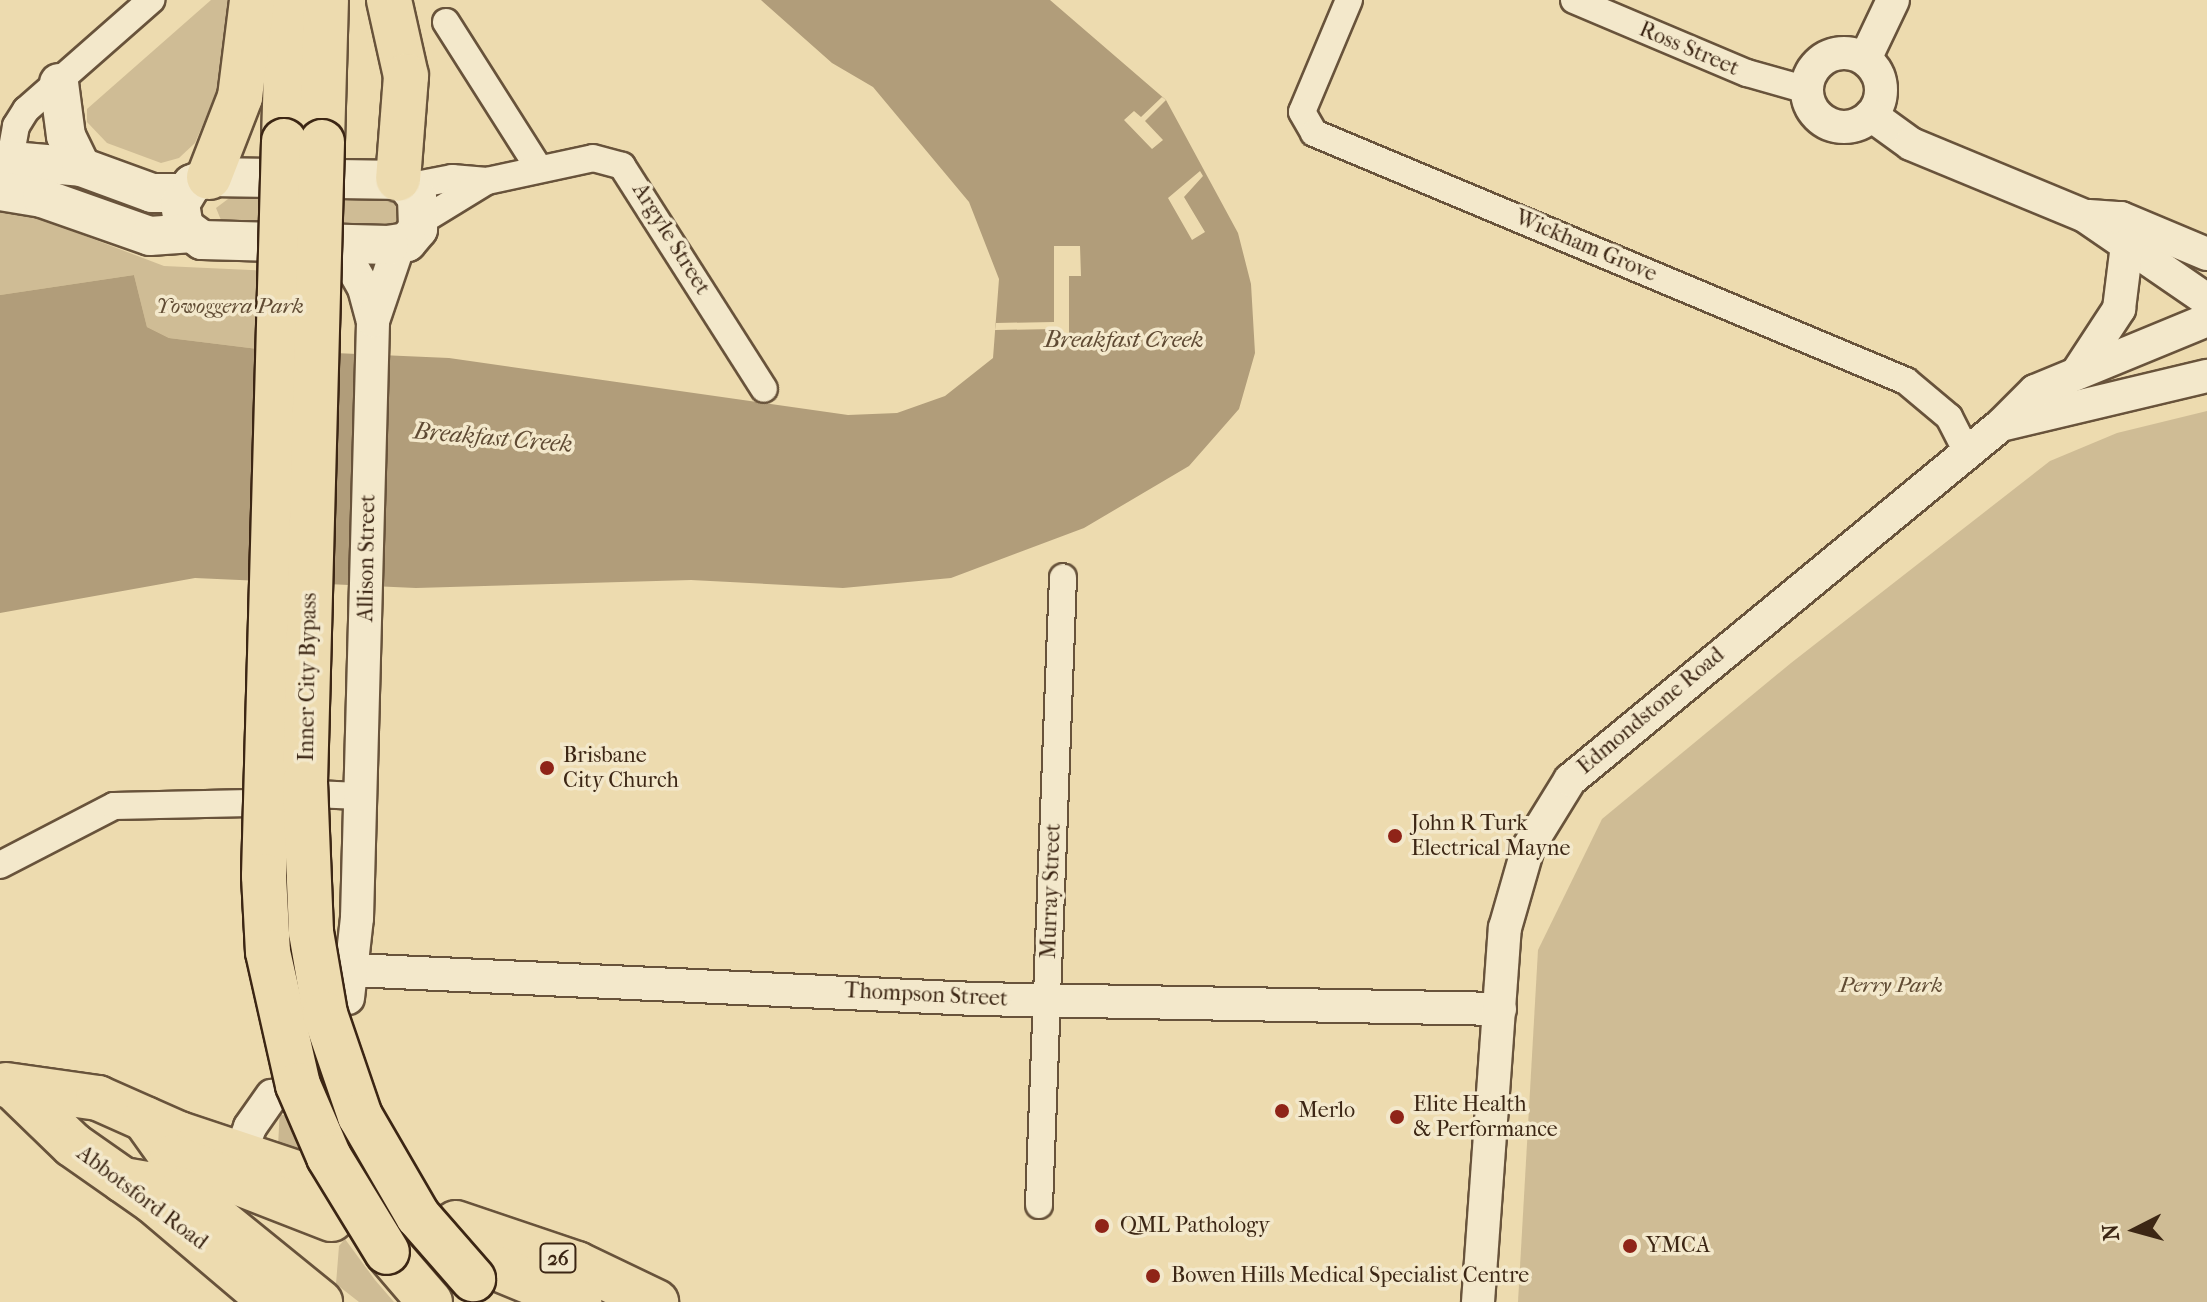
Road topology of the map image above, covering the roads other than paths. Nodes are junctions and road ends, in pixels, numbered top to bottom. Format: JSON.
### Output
{"nodes":[{"id":1,"x":151,"y":0,"type":"edge"},
{"id":2,"x":252,"y":0,"type":"edge"},
{"id":3,"x":288,"y":0,"type":"edge"},
{"id":4,"x":326,"y":0,"type":"edge"},
{"id":5,"x":389,"y":0,"type":"edge"},
{"id":6,"x":1349,"y":0,"type":"edge"},
{"id":7,"x":1574,"y":0,"type":"edge"},
{"id":8,"x":1893,"y":0,"type":"edge"},
{"id":9,"x":446,"y":22,"type":"dead end"},
{"id":10,"x":1865,"y":59,"type":"junction"},
{"id":11,"x":59,"y":83,"type":"junction"},
{"id":12,"x":1807,"y":90,"type":"junction"},
{"id":13,"x":1871,"y":115,"type":"junction"},
{"id":14,"x":303,"y":142,"type":"junction"},
{"id":15,"x":81,"y":167,"type":"junction"},
{"id":16,"x":538,"y":167,"type":"junction"},
{"id":17,"x":4,"y":176,"type":"edge"},
{"id":18,"x":487,"y":181,"type":"junction"},
{"id":19,"x":405,"y":182,"type":"junction"},
{"id":20,"x":196,"y":185,"type":"junction"},
{"id":21,"x":2085,"y":216,"type":"junction"},
{"id":22,"x":189,"y":233,"type":"junction"},
{"id":23,"x":410,"y":233,"type":"junction"},
{"id":24,"x":339,"y":244,"type":"junction"},
{"id":25,"x":2127,"y":245,"type":"junction"},
{"id":26,"x":2207,"y":254,"type":"edge"},
{"id":27,"x":2207,"y":300,"type":"edge"},
{"id":28,"x":2207,"y":320,"type":"edge"},
{"id":29,"x":373,"y":321,"type":"junction"},
{"id":30,"x":2077,"y":373,"type":"junction"},
{"id":31,"x":2207,"y":376,"type":"edge"},
{"id":32,"x":764,"y":389,"type":"dead end"},
{"id":33,"x":2001,"y":425,"type":"junction"},
{"id":34,"x":1966,"y":450,"type":"junction"},
{"id":35,"x":1063,"y":577,"type":"dead end"},
{"id":36,"x":361,"y":796,"type":"junction"},
{"id":37,"x":0,"y":865,"type":"edge"},
{"id":38,"x":350,"y":984,"type":"joint"},
{"id":39,"x":1047,"y":1000,"type":"junction"},
{"id":40,"x":1500,"y":1009,"type":"junction"},
{"id":41,"x":8,"y":1086,"type":"edge"},
{"id":42,"x":272,"y":1096,"type":"dead end"},
{"id":43,"x":238,"y":1171,"type":"junction"},
{"id":44,"x":311,"y":1187,"type":"dead end"},
{"id":45,"x":1039,"y":1205,"type":"dead end"},
{"id":46,"x":456,"y":1223,"type":"dead end"},
{"id":47,"x":270,"y":1281,"type":"edge"},
{"id":48,"x":489,"y":1284,"type":"edge"},
{"id":49,"x":320,"y":1302,"type":"edge"},
{"id":50,"x":430,"y":1302,"type":"edge"},
{"id":51,"x":579,"y":1302,"type":"edge"},
{"id":52,"x":656,"y":1302,"type":"edge"},
{"id":53,"x":1478,"y":1302,"type":"edge"}],
"edges":[{"from":1,"to":11,"type":"street"},
{"from":2,"to":20,"type":"highway"},
{"from":3,"to":14,"type":"highway","name":"Inner City Bypass"},
{"from":4,"to":14,"type":"highway","name":"Inner City Bypass"},
{"from":5,"to":19,"type":"highway"},
{"from":6,"to":34,"type":"street","name":"Wickham Grove"},
{"from":7,"to":12,"type":"street","name":"Ross Street"},
{"from":8,"to":10,"type":"street"},
{"from":9,"to":16,"type":"street"},
{"from":10,"to":12,"type":"street"},
{"from":10,"to":13,"type":"street"},
{"from":11,"to":15,"type":"main road"},
{"from":11,"to":17,"type":"street"},
{"from":12,"to":13,"type":"street"},
{"from":13,"to":21,"type":"street"},
{"from":14,"to":48,"type":"highway","name":"Inner City Bypass","bridge":true},
{"from":14,"to":50,"type":"highway","name":"Inner City Bypass","bridge":true},
{"from":15,"to":17,"type":"main road"},
{"from":15,"to":20,"type":"main road"},
{"from":16,"to":18,"type":"street","name":"Argyle Street"},
{"from":16,"to":32,"type":"street","name":"Argyle Street"},
{"from":17,"to":22,"type":"main road"},
{"from":18,"to":19,"type":"street","name":"Argyle Street"},
{"from":18,"to":23,"type":"street","name":"Argyle Street"},
{"from":19,"to":20,"type":"main road"},
{"from":19,"to":23,"type":"main road"},
{"from":20,"to":22,"type":"main road"},
{"from":21,"to":25,"type":"street"},
{"from":21,"to":26,"type":"street"},
{"from":22,"to":24,"type":"main road"},
{"from":23,"to":24,"type":"main road"},
{"from":23,"to":29,"type":"street","name":"Allison Street"},
{"from":24,"to":29,"type":"street","name":"Allison Street"},
{"from":25,"to":27,"type":"street"},
{"from":25,"to":30,"type":"street"},
{"from":28,"to":30,"type":"street","name":"Edmondstone Road"},
{"from":29,"to":36,"type":"street","name":"Allison Street"},
{"from":30,"to":33,"type":"street","name":"Edmondstone Road"},
{"from":31,"to":33,"type":"street","name":"Edmondstone Road"},
{"from":33,"to":34,"type":"street","name":"Edmondstone Road"},
{"from":34,"to":40,"type":"street","name":"Edmondstone Road"},
{"from":35,"to":39,"type":"street","name":"Murray Street"},
{"from":36,"to":37,"type":"street"},
{"from":36,"to":38,"type":"street","name":"Allison Street"},
{"from":38,"to":39,"type":"street","name":"Thompson Street"},
{"from":39,"to":40,"type":"street","name":"Thompson Street"},
{"from":39,"to":45,"type":"street","name":"Murray Street"},
{"from":40,"to":53,"type":"street","name":"Edmondstone Road"},
{"from":41,"to":43,"type":"highway","name":"Abbotsford Road"},
{"from":41,"to":47,"type":"highway","name":"Abbotsford Road"},
{"from":42,"to":43,"type":"street"},
{"from":43,"to":44,"type":"highway"},
{"from":43,"to":47,"type":"highway"},
{"from":46,"to":52,"type":"highway","number":"26"},
{"from":47,"to":49,"type":"highway"},
{"from":48,"to":51,"type":"highway"}]}
